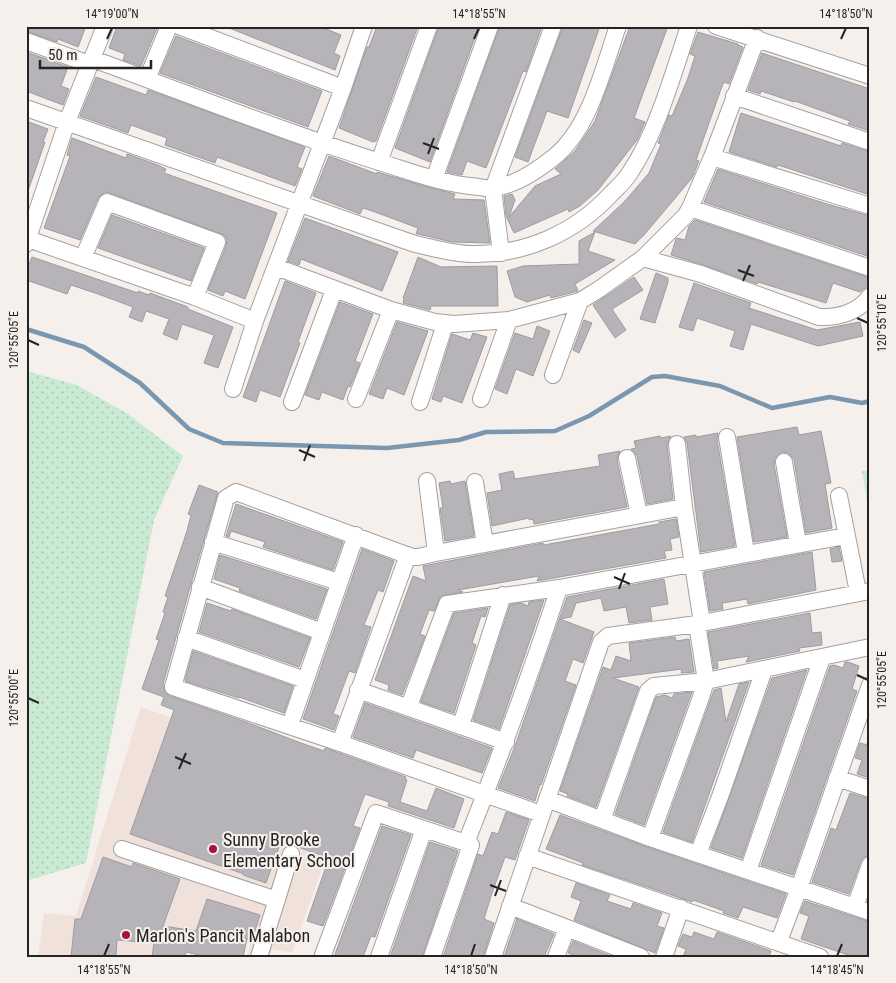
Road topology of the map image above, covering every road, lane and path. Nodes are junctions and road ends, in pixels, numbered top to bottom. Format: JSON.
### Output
{"nodes":[{"id":1,"x":105,"y":26,"type":"edge"},
{"id":2,"x":169,"y":26,"type":"edge"},
{"id":3,"x":179,"y":26,"type":"edge"},
{"id":4,"x":429,"y":26,"type":"edge"},
{"id":5,"x":490,"y":26,"type":"edge"},
{"id":6,"x":553,"y":26,"type":"edge"},
{"id":7,"x":618,"y":26,"type":"edge"},
{"id":8,"x":689,"y":26,"type":"edge"},
{"id":9,"x":716,"y":26,"type":"edge"},
{"id":10,"x":358,"y":28,"type":"edge"},
{"id":11,"x":756,"y":38,"type":"junction"},
{"id":12,"x":26,"y":41,"type":"edge"},
{"id":13,"x":91,"y":62,"type":"junction"},
{"id":14,"x":870,"y":76,"type":"edge"},
{"id":15,"x":147,"y":79,"type":"junction"},
{"id":16,"x":343,"y":88,"type":"junction"},
{"id":17,"x":734,"y":96,"type":"junction"},
{"id":18,"x":26,"y":108,"type":"edge"},
{"id":19,"x":67,"y":122,"type":"junction"},
{"id":20,"x":322,"y":142,"type":"junction"},
{"id":21,"x":870,"y":142,"type":"edge"},
{"id":22,"x":712,"y":157,"type":"junction"},
{"id":23,"x":379,"y":162,"type":"junction"},
{"id":24,"x":434,"y":179,"type":"junction"},
{"id":25,"x":494,"y":189,"type":"junction"},
{"id":26,"x":300,"y":204,"type":"junction"},
{"id":27,"x":870,"y":206,"type":"edge"},
{"id":28,"x":690,"y":208,"type":"junction"},
{"id":29,"x":27,"y":242,"type":"edge"},
{"id":30,"x":501,"y":253,"type":"junction"},
{"id":31,"x":83,"y":258,"type":"junction"},
{"id":32,"x":643,"y":258,"type":"junction"},
{"id":33,"x":276,"y":267,"type":"junction"},
{"id":34,"x":870,"y":268,"type":"edge"},
{"id":35,"x":334,"y":290,"type":"junction"},
{"id":36,"x":870,"y":296,"type":"edge"},
{"id":37,"x":195,"y":297,"type":"junction"},
{"id":38,"x":580,"y":301,"type":"junction"},
{"id":39,"x":391,"y":310,"type":"junction"},
{"id":40,"x":509,"y":320,"type":"junction"},
{"id":41,"x":255,"y":321,"type":"junction"},
{"id":42,"x":445,"y":324,"type":"junction"},
{"id":43,"x":553,"y":375,"type":"dead end"},
{"id":44,"x":233,"y":389,"type":"dead end"},
{"id":45,"x":356,"y":399,"type":"dead end"},
{"id":46,"x":482,"y":399,"type":"dead end"},
{"id":47,"x":292,"y":402,"type":"dead end"},
{"id":48,"x":420,"y":402,"type":"dead end"},
{"id":49,"x":728,"y":437,"type":"dead end"},
{"id":50,"x":677,"y":444,"type":"dead end"},
{"id":51,"x":627,"y":458,"type":"dead end"},
{"id":52,"x":784,"y":462,"type":"dead end"},
{"id":53,"x":426,"y":481,"type":"dead end"},
{"id":54,"x":475,"y":482,"type":"dead end"},
{"id":55,"x":839,"y":496,"type":"dead end"},
{"id":56,"x":684,"y":507,"type":"junction"},
{"id":57,"x":639,"y":515,"type":"junction"},
{"id":58,"x":356,"y":536,"type":"junction"},
{"id":59,"x":846,"y":536,"type":"junction"},
{"id":60,"x":213,"y":542,"type":"junction"},
{"id":61,"x":485,"y":544,"type":"junction"},
{"id":62,"x":798,"y":544,"type":"junction"},
{"id":63,"x":436,"y":553,"type":"junction"},
{"id":64,"x":746,"y":553,"type":"junction"},
{"id":65,"x":408,"y":555,"type":"junction"},
{"id":66,"x":693,"y":562,"type":"junction"},
{"id":67,"x":340,"y":582,"type":"junction"},
{"id":68,"x":200,"y":587,"type":"junction"},
{"id":69,"x":559,"y":588,"type":"junction"},
{"id":70,"x":864,"y":592,"type":"edge"},
{"id":71,"x":503,"y":595,"type":"junction"},
{"id":72,"x":700,"y":624,"type":"junction"},
{"id":73,"x":322,"y":632,"type":"junction"},
{"id":74,"x":186,"y":638,"type":"junction"},
{"id":75,"x":870,"y":646,"type":"edge"},
{"id":76,"x":822,"y":658,"type":"junction"},
{"id":77,"x":764,"y":670,"type":"junction"},
{"id":78,"x":306,"y":680,"type":"junction"},
{"id":79,"x":706,"y":681,"type":"junction"},
{"id":80,"x":870,"y":685,"type":"edge"},
{"id":81,"x":358,"y":690,"type":"junction"},
{"id":82,"x":409,"y":706,"type":"junction"},
{"id":83,"x":290,"y":725,"type":"junction"},
{"id":84,"x":460,"y":725,"type":"junction"},
{"id":85,"x":863,"y":725,"type":"edge"},
{"id":86,"x":340,"y":742,"type":"junction"},
{"id":87,"x":506,"y":742,"type":"junction"},
{"id":88,"x":837,"y":778,"type":"junction"},
{"id":89,"x":870,"y":789,"type":"edge"},
{"id":90,"x":485,"y":794,"type":"junction"},
{"id":91,"x":547,"y":799,"type":"junction"},
{"id":92,"x":541,"y":814,"type":"junction"},
{"id":93,"x":602,"y":820,"type":"junction"},
{"id":94,"x":424,"y":829,"type":"junction"},
{"id":95,"x":650,"y":838,"type":"junction"},
{"id":96,"x":466,"y":843,"type":"junction"},
{"id":97,"x":122,"y":849,"type":"dead end"},
{"id":98,"x":290,"y":854,"type":"dead end"},
{"id":99,"x":698,"y":854,"type":"junction"},
{"id":100,"x":527,"y":856,"type":"junction"},
{"id":101,"x":870,"y":865,"type":"edge"},
{"id":102,"x":748,"y":871,"type":"junction"},
{"id":103,"x":799,"y":888,"type":"junction"},
{"id":104,"x":277,"y":900,"type":"junction"},
{"id":105,"x":510,"y":906,"type":"junction"},
{"id":106,"x":680,"y":908,"type":"junction"},
{"id":107,"x":862,"y":910,"type":"edge"},
{"id":108,"x":568,"y":928,"type":"junction"},
{"id":109,"x":779,"y":942,"type":"junction"},
{"id":110,"x":323,"y":956,"type":"dead end"},
{"id":111,"x":259,"y":957,"type":"edge"},
{"id":112,"x":379,"y":957,"type":"edge"},
{"id":113,"x":432,"y":957,"type":"edge"},
{"id":114,"x":493,"y":957,"type":"edge"},
{"id":115,"x":556,"y":957,"type":"edge"},
{"id":116,"x":641,"y":957,"type":"edge"},
{"id":117,"x":664,"y":957,"type":"edge"},
{"id":118,"x":820,"y":957,"type":"edge"}],
"edges":[{"from":1,"to":13,"type":"street"},
{"from":2,"to":15,"type":"street"},
{"from":3,"to":16,"type":"street"},
{"from":4,"to":23,"type":"street"},
{"from":5,"to":24,"type":"street"},
{"from":6,"to":25,"type":"street"},
{"from":7,"to":25,"type":"street"},
{"from":8,"to":30,"type":"street"},
{"from":9,"to":11,"type":"street"},
{"from":10,"to":16,"type":"street"},
{"from":11,"to":14,"type":"street"},
{"from":11,"to":17,"type":"street"},
{"from":12,"to":13,"type":"street"},
{"from":13,"to":15,"type":"street"},
{"from":13,"to":19,"type":"street"},
{"from":15,"to":20,"type":"street"},
{"from":16,"to":20,"type":"street"},
{"from":17,"to":21,"type":"street"},
{"from":17,"to":22,"type":"street"},
{"from":18,"to":19,"type":"street"},
{"from":19,"to":26,"type":"street"},
{"from":19,"to":29,"type":"street"},
{"from":20,"to":23,"type":"street"},
{"from":20,"to":26,"type":"street"},
{"from":22,"to":27,"type":"street"},
{"from":22,"to":28,"type":"street"},
{"from":23,"to":24,"type":"street"},
{"from":24,"to":25,"type":"street"},
{"from":25,"to":30,"type":"street"},
{"from":26,"to":30,"type":"street"},
{"from":26,"to":33,"type":"street"},
{"from":28,"to":32,"type":"street"},
{"from":28,"to":34,"type":"street"},
{"from":29,"to":31,"type":"street"},
{"from":31,"to":37,"type":"street"},
{"from":31,"to":37,"type":"street"},
{"from":32,"to":36,"type":"street"},
{"from":32,"to":38,"type":"street"},
{"from":33,"to":35,"type":"street"},
{"from":33,"to":41,"type":"street"},
{"from":35,"to":39,"type":"street"},
{"from":35,"to":47,"type":"street"},
{"from":37,"to":41,"type":"street"},
{"from":38,"to":40,"type":"street"},
{"from":38,"to":43,"type":"street"},
{"from":39,"to":42,"type":"street"},
{"from":39,"to":45,"type":"street"},
{"from":40,"to":42,"type":"street"},
{"from":40,"to":46,"type":"street"},
{"from":41,"to":44,"type":"street"},
{"from":42,"to":48,"type":"street"},
{"from":49,"to":64,"type":"street"},
{"from":50,"to":56,"type":"street"},
{"from":51,"to":57,"type":"street"},
{"from":52,"to":62,"type":"street"},
{"from":53,"to":63,"type":"street"},
{"from":54,"to":61,"type":"street"},
{"from":55,"to":59,"type":"street"},
{"from":56,"to":57,"type":"street"},
{"from":56,"to":66,"type":"street"},
{"from":57,"to":61,"type":"street"},
{"from":58,"to":60,"type":"street"},
{"from":58,"to":65,"type":"street"},
{"from":58,"to":67,"type":"street"},
{"from":59,"to":62,"type":"street"},
{"from":59,"to":70,"type":"street"},
{"from":60,"to":67,"type":"street"},
{"from":60,"to":68,"type":"street"},
{"from":61,"to":63,"type":"street"},
{"from":62,"to":64,"type":"street"},
{"from":63,"to":65,"type":"street"},
{"from":64,"to":66,"type":"street"},
{"from":65,"to":81,"type":"street"},
{"from":66,"to":69,"type":"street"},
{"from":66,"to":72,"type":"street"},
{"from":67,"to":73,"type":"street"},
{"from":68,"to":73,"type":"street"},
{"from":68,"to":74,"type":"street"},
{"from":69,"to":71,"type":"street"},
{"from":69,"to":87,"type":"street"},
{"from":70,"to":72,"type":"street"},
{"from":71,"to":82,"type":"street"},
{"from":71,"to":84,"type":"street"},
{"from":72,"to":79,"type":"street"},
{"from":72,"to":91,"type":"street"},
{"from":73,"to":78,"type":"street"},
{"from":74,"to":78,"type":"street"},
{"from":74,"to":83,"type":"street"},
{"from":75,"to":76,"type":"street"},
{"from":76,"to":77,"type":"street"},
{"from":76,"to":102,"type":"street"},
{"from":77,"to":79,"type":"street"},
{"from":77,"to":99,"type":"street"},
{"from":78,"to":83,"type":"street"},
{"from":79,"to":93,"type":"street"},
{"from":79,"to":95,"type":"street"},
{"from":80,"to":85,"type":"street"},
{"from":81,"to":82,"type":"street"},
{"from":81,"to":86,"type":"street"},
{"from":82,"to":84,"type":"street"},
{"from":83,"to":86,"type":"street"},
{"from":84,"to":87,"type":"street"},
{"from":85,"to":88,"type":"street"},
{"from":86,"to":90,"type":"street"},
{"from":87,"to":90,"type":"street"},
{"from":88,"to":89,"type":"street"},
{"from":88,"to":103,"type":"street"},
{"from":90,"to":92,"type":"street"},
{"from":90,"to":96,"type":"street"},
{"from":91,"to":92,"type":"street"},
{"from":91,"to":93,"type":"street"},
{"from":92,"to":100,"type":"street"},
{"from":93,"to":95,"type":"street"},
{"from":94,"to":96,"type":"street"},
{"from":94,"to":110,"type":"street"},
{"from":94,"to":112,"type":"street"},
{"from":95,"to":99,"type":"street"},
{"from":96,"to":113,"type":"street"},
{"from":97,"to":104,"type":"street"},
{"from":98,"to":104,"type":"street"},
{"from":99,"to":102,"type":"street"},
{"from":100,"to":105,"type":"street"},
{"from":100,"to":106,"type":"street"},
{"from":101,"to":107,"type":"street"},
{"from":102,"to":103,"type":"street"},
{"from":103,"to":107,"type":"street"},
{"from":103,"to":109,"type":"street"},
{"from":104,"to":111,"type":"street"},
{"from":105,"to":108,"type":"street"},
{"from":105,"to":114,"type":"street"},
{"from":106,"to":109,"type":"street"},
{"from":106,"to":117,"type":"street"},
{"from":108,"to":115,"type":"street"},
{"from":108,"to":116,"type":"street"},
{"from":109,"to":118,"type":"street"}]}
